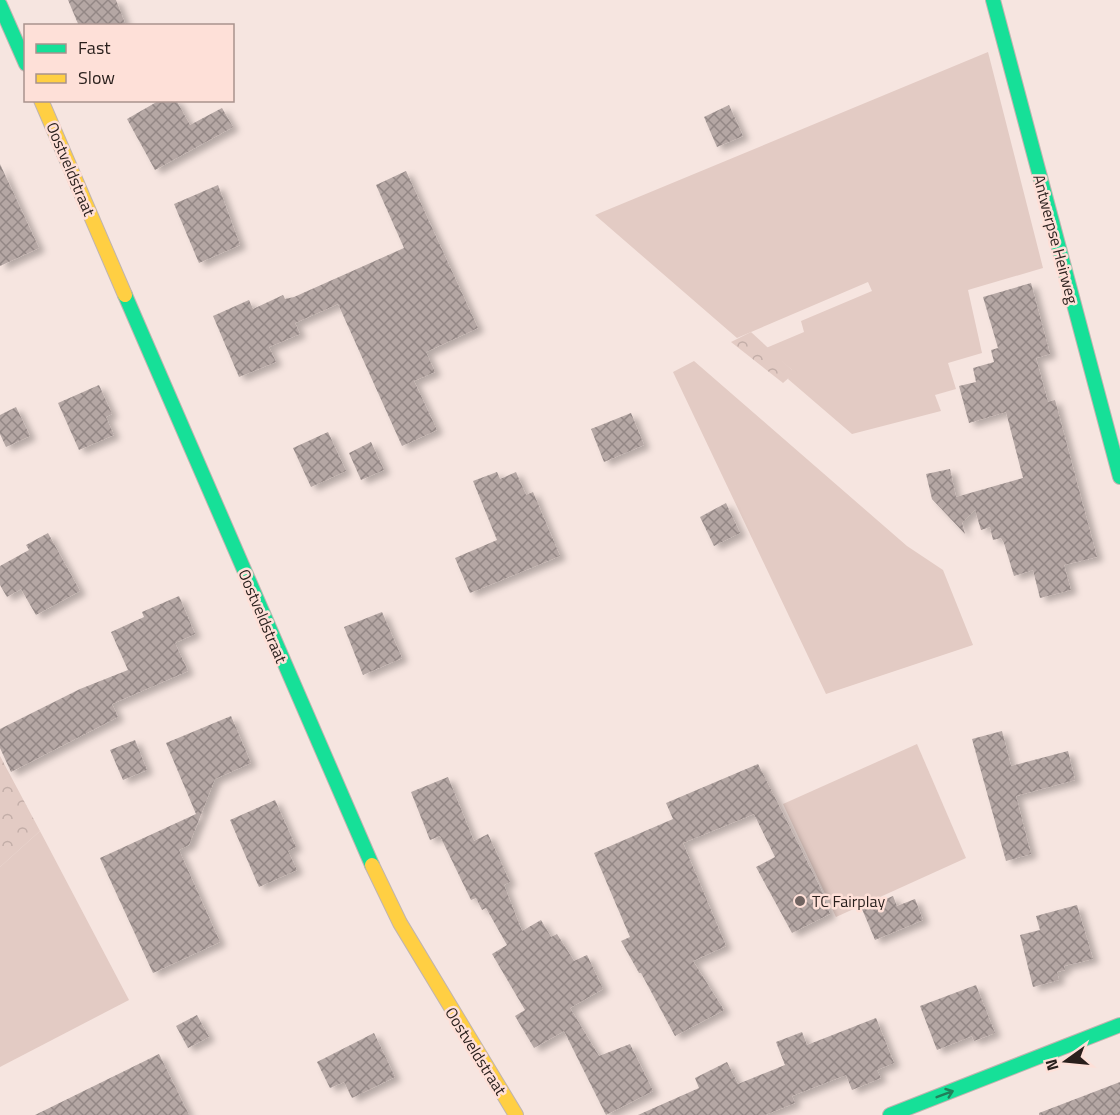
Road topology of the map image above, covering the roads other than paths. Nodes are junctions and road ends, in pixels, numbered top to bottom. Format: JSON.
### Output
{"nodes":[{"id":1,"x":993,"y":0,"type":"edge"},
{"id":2,"x":0,"y":5,"type":"edge"},
{"id":3,"x":24,"y":59,"type":"edge"},
{"id":4,"x":42,"y":102,"type":"edge"},
{"id":5,"x":1120,"y":477,"type":"edge"},
{"id":6,"x":1120,"y":1025,"type":"edge"},
{"id":7,"x":516,"y":1115,"type":"edge"},
{"id":8,"x":890,"y":1115,"type":"edge"}],
"edges":[{"from":1,"to":5,"type":"street","name":"Antwerpse Heirweg"},
{"from":2,"to":3,"type":"street"},
{"from":4,"to":7,"type":"street","name":"Oostveldstraat"},
{"from":8,"to":6,"type":"street","one_way":true}]}
